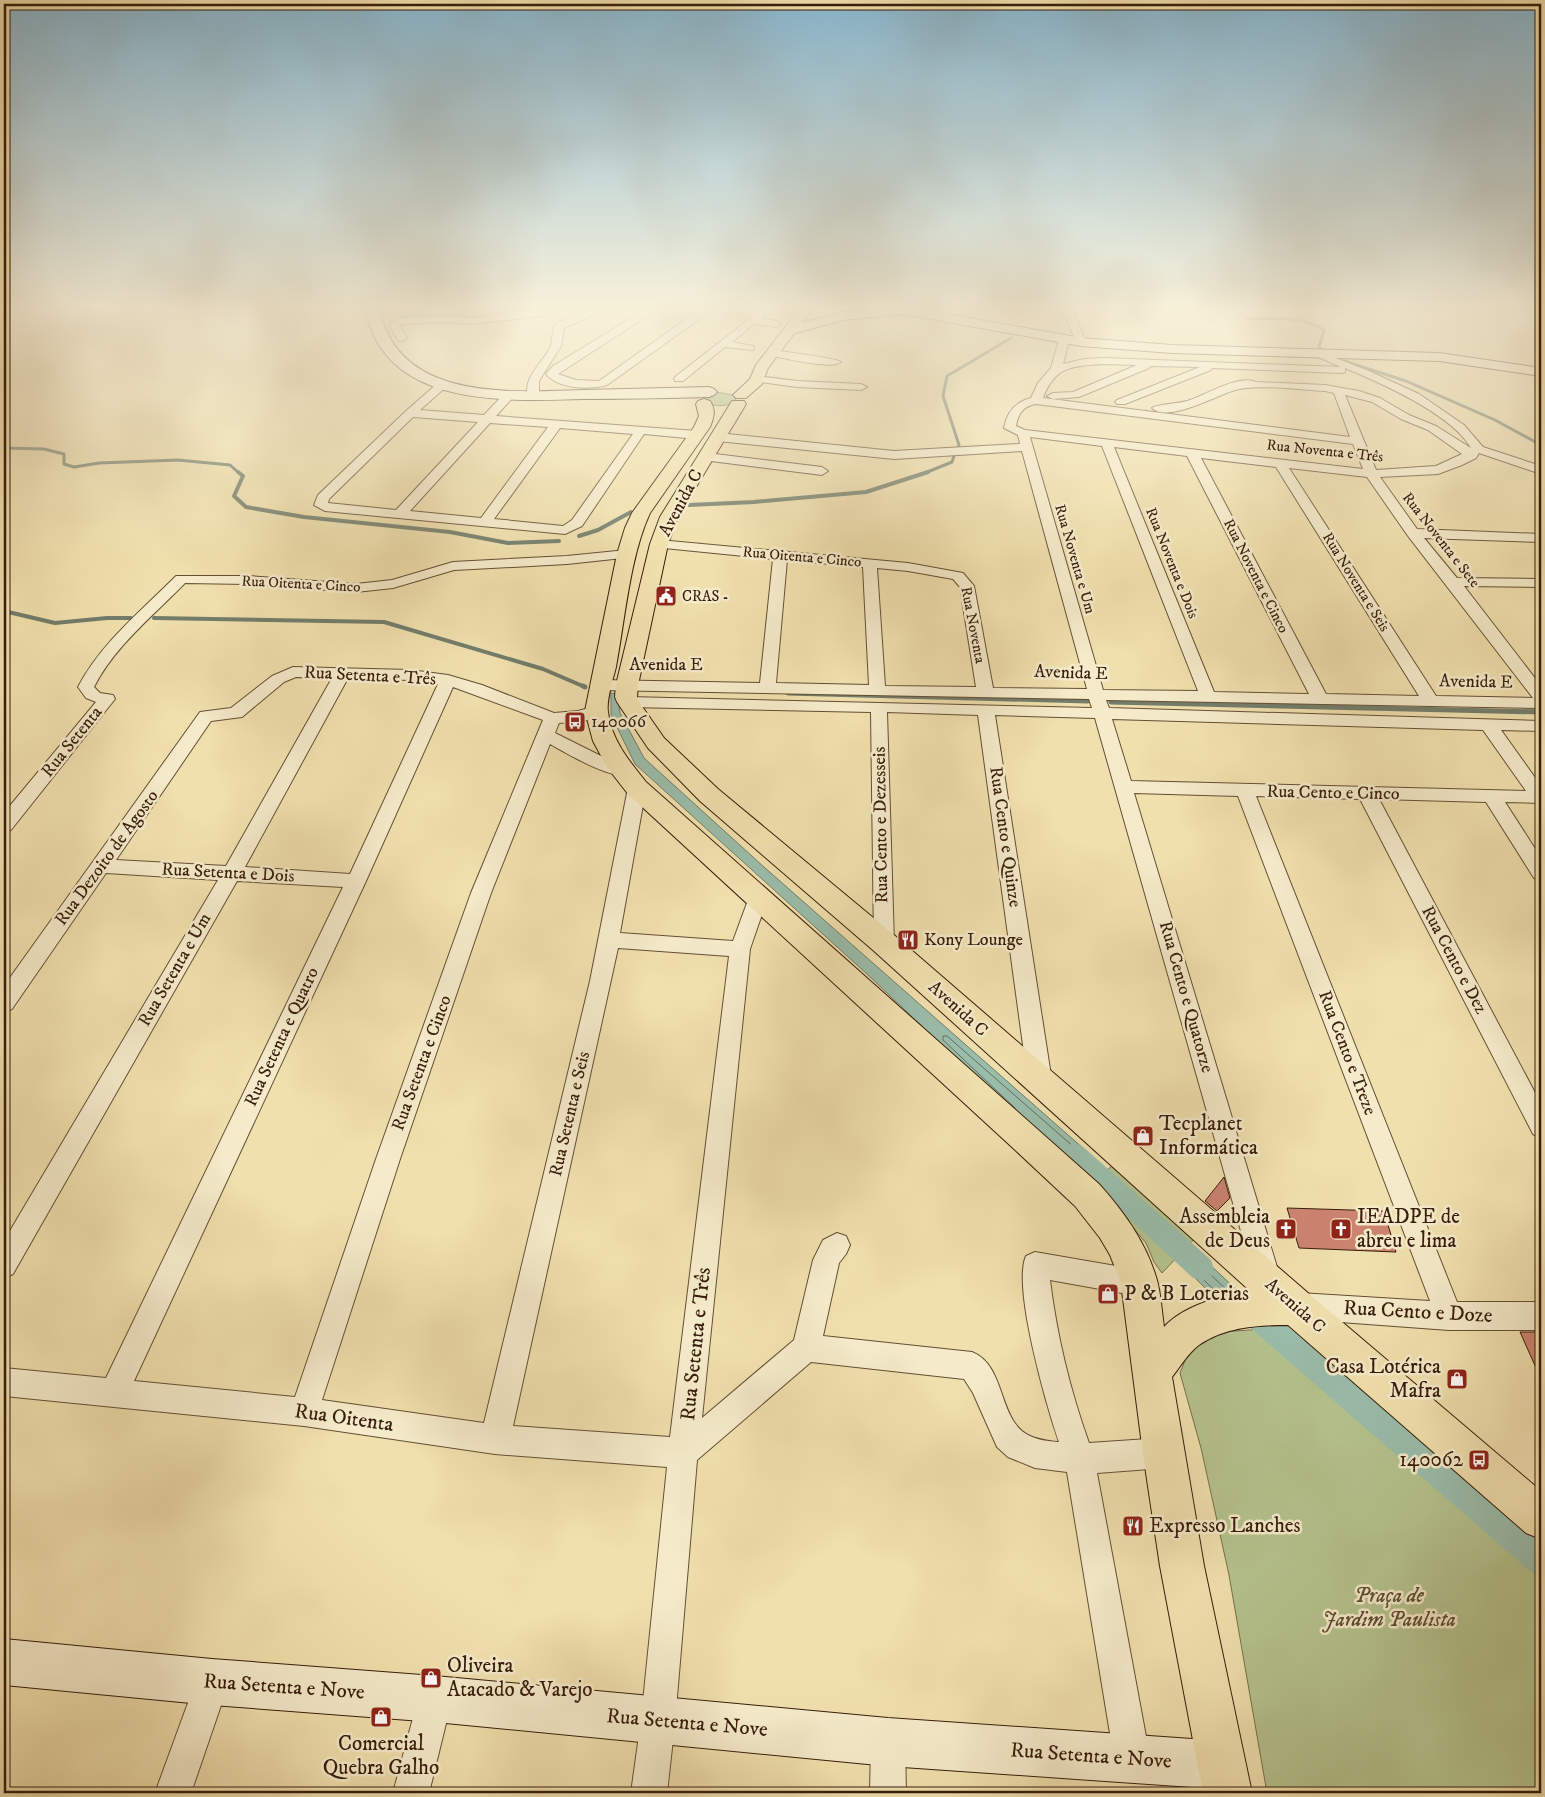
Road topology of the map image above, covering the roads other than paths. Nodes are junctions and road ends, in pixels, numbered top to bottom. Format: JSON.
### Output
{"nodes":[{"id":1,"x":436,"y":391,"type":"edge"},
{"id":2,"x":469,"y":391,"type":"edge"},
{"id":3,"x":533,"y":391,"type":"edge"},
{"id":4,"x":737,"y":391,"type":"edge"},
{"id":5,"x":1040,"y":391,"type":"edge"},
{"id":6,"x":1083,"y":391,"type":"edge"},
{"id":7,"x":1149,"y":391,"type":"edge"},
{"id":8,"x":1219,"y":391,"type":"joint"},
{"id":9,"x":1287,"y":391,"type":"edge"},
{"id":10,"x":1405,"y":391,"type":"edge"},
{"id":11,"x":1075,"y":395,"type":"junction"},
{"id":12,"x":508,"y":396,"type":"junction"},
{"id":13,"x":533,"y":396,"type":"junction"},
{"id":14,"x":1238,"y":397,"type":"dead end"},
{"id":15,"x":1337,"y":398,"type":"junction"},
{"id":16,"x":1037,"y":399,"type":"junction"},
{"id":17,"x":1121,"y":402,"type":"junction"},
{"id":18,"x":716,"y":407,"type":"junction"},
{"id":19,"x":410,"y":414,"type":"junction"},
{"id":20,"x":486,"y":419,"type":"junction"},
{"id":21,"x":556,"y":425,"type":"junction"},
{"id":22,"x":640,"y":430,"type":"junction"},
{"id":23,"x":1025,"y":440,"type":"junction"},
{"id":24,"x":1357,"y":441,"type":"junction"},
{"id":25,"x":1106,"y":442,"type":"junction"},
{"id":26,"x":1475,"y":452,"type":"junction"},
{"id":27,"x":1192,"y":453,"type":"junction"},
{"id":28,"x":1280,"y":463,"type":"junction"},
{"id":29,"x":1541,"y":470,"type":"edge"},
{"id":30,"x":822,"y":471,"type":"dead end"},
{"id":31,"x":1371,"y":474,"type":"junction"},
{"id":32,"x":399,"y":515,"type":"junction"},
{"id":33,"x":484,"y":523,"type":"junction"},
{"id":34,"x":1413,"y":533,"type":"junction"},
{"id":35,"x":1541,"y":538,"type":"edge"},
{"id":36,"x":780,"y":555,"type":"junction"},
{"id":37,"x":641,"y":560,"type":"junction"},
{"id":38,"x":870,"y":564,"type":"junction"},
{"id":39,"x":945,"y":572,"type":"joint"},
{"id":40,"x":182,"y":579,"type":"joint"},
{"id":41,"x":1454,"y":582,"type":"junction"},
{"id":42,"x":1541,"y":583,"type":"edge"},
{"id":43,"x":342,"y":673,"type":"junction"},
{"id":44,"x":448,"y":680,"type":"junction"},
{"id":45,"x":768,"y":687,"type":"junction"},
{"id":46,"x":619,"y":691,"type":"junction"},
{"id":47,"x":1208,"y":696,"type":"junction"},
{"id":48,"x":1541,"y":697,"type":"edge"},
{"id":49,"x":878,"y":698,"type":"junction"},
{"id":50,"x":1320,"y":699,"type":"junction"},
{"id":51,"x":986,"y":701,"type":"junction"},
{"id":52,"x":1431,"y":701,"type":"junction"},
{"id":53,"x":1099,"y":703,"type":"junction"},
{"id":54,"x":1541,"y":703,"type":"edge"},
{"id":55,"x":596,"y":711,"type":"junction"},
{"id":56,"x":210,"y":714,"type":"joint"},
{"id":57,"x":1488,"y":724,"type":"junction"},
{"id":58,"x":548,"y":726,"type":"junction"},
{"id":59,"x":1541,"y":726,"type":"edge"},
{"id":60,"x":630,"y":780,"type":"junction"},
{"id":61,"x":1125,"y":787,"type":"junction"},
{"id":62,"x":1245,"y":791,"type":"junction"},
{"id":63,"x":1367,"y":794,"type":"junction"},
{"id":64,"x":1492,"y":796,"type":"junction"},
{"id":65,"x":1541,"y":797,"type":"edge"},
{"id":66,"x":4,"y":825,"type":"edge"},
{"id":67,"x":100,"y":866,"type":"junction"},
{"id":68,"x":232,"y":873,"type":"junction"},
{"id":69,"x":1541,"y":873,"type":"edge"},
{"id":70,"x":356,"y":881,"type":"junction"},
{"id":71,"x":758,"y":897,"type":"junction"},
{"id":72,"x":609,"y":940,"type":"junction"},
{"id":73,"x":884,"y":943,"type":"junction"},
{"id":74,"x":740,"y":949,"type":"junction"},
{"id":75,"x":4,"y":971,"type":"edge"},
{"id":76,"x":25,"y":972,"type":"junction"},
{"id":77,"x":4,"y":1003,"type":"edge"},
{"id":78,"x":1040,"y":1082,"type":"junction"},
{"id":79,"x":1541,"y":1127,"type":"edge"},
{"id":80,"x":837,"y":1244,"type":"dead end"},
{"id":81,"x":4,"y":1265,"type":"edge"},
{"id":82,"x":1141,"y":1294,"type":"junction"},
{"id":83,"x":1248,"y":1301,"type":"junction"},
{"id":84,"x":1295,"y":1306,"type":"junction"},
{"id":85,"x":1449,"y":1316,"type":"junction"},
{"id":86,"x":1541,"y":1316,"type":"edge"},
{"id":87,"x":806,"y":1348,"type":"junction"},
{"id":88,"x":1152,"y":1372,"type":"junction"},
{"id":89,"x":4,"y":1382,"type":"edge"},
{"id":90,"x":114,"y":1392,"type":"junction"},
{"id":91,"x":304,"y":1412,"type":"junction"},
{"id":92,"x":495,"y":1439,"type":"junction"},
{"id":93,"x":683,"y":1453,"type":"junction"},
{"id":94,"x":1163,"y":1453,"type":"junction"},
{"id":95,"x":1080,"y":1459,"type":"junction"},
{"id":96,"x":1541,"y":1518,"type":"edge"},
{"id":97,"x":4,"y":1662,"type":"edge"},
{"id":98,"x":212,"y":1682,"type":"junction"},
{"id":99,"x":434,"y":1698,"type":"junction"},
{"id":100,"x":658,"y":1721,"type":"junction"},
{"id":101,"x":888,"y":1742,"type":"junction"},
{"id":102,"x":1132,"y":1758,"type":"junction"},
{"id":103,"x":1225,"y":1779,"type":"edge"},
{"id":104,"x":173,"y":1793,"type":"edge"},
{"id":105,"x":412,"y":1793,"type":"edge"},
{"id":106,"x":649,"y":1793,"type":"edge"},
{"id":107,"x":888,"y":1793,"type":"edge"}],
"edges":[{"from":1,"to":19,"type":"street"},
{"from":2,"to":12,"type":"main road"},
{"from":3,"to":13,"type":"street"},
{"from":4,"to":18,"type":"main road","name":"Avenida C"},
{"from":5,"to":16,"type":"street"},
{"from":6,"to":11,"type":"street"},
{"from":7,"to":17,"type":"street"},
{"from":8,"to":14,"type":"street"},
{"from":8,"to":17,"type":"street"},
{"from":9,"to":15,"type":"street"},
{"from":10,"to":26,"type":"street"},
{"from":11,"to":16,"type":"street"},
{"from":11,"to":17,"type":"street"},
{"from":12,"to":13,"type":"main road"},
{"from":12,"to":20,"type":"street"},
{"from":13,"to":18,"type":"main road"},
{"from":15,"to":24,"type":"street","name":"Rua Noventa e Sete"},
{"from":15,"to":26,"type":"street"},
{"from":16,"to":23,"type":"street"},
{"from":16,"to":24,"type":"street"},
{"from":18,"to":22,"type":"street"},
{"from":18,"to":23,"type":"street","name":"Rua Noventa e Três"},
{"from":18,"to":30,"type":"street"},
{"from":18,"to":37,"type":"main road","name":"Avenida C"},
{"from":19,"to":20,"type":"street"},
{"from":19,"to":32,"type":"street"},
{"from":20,"to":21,"type":"street"},
{"from":20,"to":32,"type":"street"},
{"from":21,"to":22,"type":"street"},
{"from":21,"to":33,"type":"street"},
{"from":22,"to":33,"type":"street"},
{"from":23,"to":25,"type":"street","name":"Rua Noventa e Três"},
{"from":23,"to":53,"type":"street","name":"Rua Noventa e Um"},
{"from":24,"to":31,"type":"street","name":"Rua Noventa e Sete"},
{"from":25,"to":27,"type":"street","name":"Rua Noventa e Três"},
{"from":25,"to":47,"type":"street","name":"Rua Noventa e Dois"},
{"from":26,"to":29,"type":"street"},
{"from":26,"to":31,"type":"street","name":"Rua Noventa e Três"},
{"from":27,"to":28,"type":"street","name":"Rua Noventa e Três"},
{"from":27,"to":50,"type":"street","name":"Rua Noventa e Cinco"},
{"from":28,"to":31,"type":"street","name":"Rua Noventa e Três"},
{"from":28,"to":52,"type":"street","name":"Rua Noventa e Seis"},
{"from":31,"to":34,"type":"street","name":"Rua Noventa e Sete"},
{"from":32,"to":33,"type":"street"},
{"from":34,"to":35,"type":"street"},
{"from":34,"to":41,"type":"street","name":"Rua Noventa e Sete"},
{"from":36,"to":37,"type":"street","name":"Rua Oitenta e Cinco"},
{"from":36,"to":38,"type":"street","name":"Rua Oitenta e Cinco"},
{"from":36,"to":45,"type":"street"},
{"from":37,"to":40,"type":"street","name":"Rua Oitenta e Cinco"},
{"from":37,"to":46,"type":"main road","name":"Avenida C"},
{"from":38,"to":39,"type":"street","name":"Rua Oitenta e Cinco"},
{"from":38,"to":49,"type":"street","name":"Rua Cento e Dezesseis"},
{"from":39,"to":51,"type":"street","name":"Rua Noventa"},
{"from":40,"to":66,"type":"street","name":"Rua Setenta"},
{"from":41,"to":42,"type":"street"},
{"from":41,"to":48,"type":"street","name":"Rua Noventa e Sete"},
{"from":43,"to":44,"type":"street","name":"Rua Setenta e Três"},
{"from":43,"to":56,"type":"street","name":"Rua Setenta e Três"},
{"from":43,"to":68,"type":"street","name":"Rua Setenta e Um"},
{"from":44,"to":58,"type":"street","name":"Rua Setenta e Três"},
{"from":44,"to":70,"type":"street","name":"Rua Setenta e Quatro"},
{"from":45,"to":46,"type":"street","name":"Avenida E"},
{"from":45,"to":49,"type":"street","name":"Avenida E"},
{"from":46,"to":49,"type":"street","name":"Avenida E"},
{"from":46,"to":55,"type":"main road","name":"Avenida C"},
{"from":46,"to":73,"type":"main road","name":"Avenida C"},
{"from":47,"to":50,"type":"street","name":"Avenida E"},
{"from":47,"to":53,"type":"street","name":"Avenida E"},
{"from":49,"to":51,"type":"street","name":"Avenida E"},
{"from":49,"to":73,"type":"street","name":"Rua Cento e Dezesseis"},
{"from":50,"to":52,"type":"street","name":"Avenida E"},
{"from":51,"to":53,"type":"street","name":"Avenida E"},
{"from":51,"to":78,"type":"street","name":"Rua Cento e Quinze"},
{"from":52,"to":54,"type":"street","name":"Avenida E"},
{"from":53,"to":57,"type":"street","name":"Avenida E"},
{"from":53,"to":61,"type":"street","name":"Rua Cento e Quatorze"},
{"from":55,"to":58,"type":"street","name":"Rua Setenta e Três"},
{"from":55,"to":60,"type":"main road","name":"Avenida C"},
{"from":56,"to":67,"type":"street","name":"Rua Dezoito de Agosto"},
{"from":57,"to":59,"type":"street","name":"Avenida E"},
{"from":57,"to":65,"type":"street"},
{"from":58,"to":60,"type":"street"},
{"from":58,"to":91,"type":"street","name":"Rua Setenta e Cinco"},
{"from":60,"to":71,"type":"main road","name":"Avenida C"},
{"from":60,"to":72,"type":"street","name":"Rua Setenta e Seis"},
{"from":61,"to":62,"type":"street","name":"Rua Cento e Cinco"},
{"from":61,"to":83,"type":"street","name":"Rua Cento e Quatorze"},
{"from":62,"to":63,"type":"street","name":"Rua Cento e Cinco"},
{"from":62,"to":85,"type":"street","name":"Rua Cento e Treze"},
{"from":63,"to":64,"type":"street","name":"Rua Cento e Cinco"},
{"from":63,"to":79,"type":"street","name":"Rua Cento e Dez"},
{"from":64,"to":65,"type":"street","name":"Rua Cento e Cinco"},
{"from":64,"to":69,"type":"street"},
{"from":67,"to":68,"type":"street","name":"Rua Setenta e Dois"},
{"from":67,"to":76,"type":"street","name":"Rua Dezoito de Agosto"},
{"from":68,"to":70,"type":"street","name":"Rua Setenta e Dois"},
{"from":68,"to":81,"type":"street","name":"Rua Setenta e Um"},
{"from":70,"to":90,"type":"street","name":"Rua Setenta e Quatro"},
{"from":71,"to":74,"type":"street","name":"Rua Setenta e Três"},
{"from":71,"to":82,"type":"main road","name":"Avenida C"},
{"from":72,"to":74,"type":"street"},
{"from":72,"to":92,"type":"street","name":"Rua Setenta e Seis"},
{"from":73,"to":78,"type":"main road","name":"Avenida C"},
{"from":74,"to":93,"type":"street","name":"Rua Setenta e Três"},
{"from":75,"to":76,"type":"street"},
{"from":76,"to":77,"type":"street","name":"Rua Dezoito de Agosto"},
{"from":78,"to":83,"type":"main road","name":"Avenida C"},
{"from":80,"to":87,"type":"street"},
{"from":82,"to":88,"type":"main road","name":"Avenida C"},
{"from":82,"to":95,"type":"street"},
{"from":83,"to":84,"type":"main road"},
{"from":83,"to":88,"type":"main road"},
{"from":84,"to":85,"type":"street","name":"Rua Cento e Doze"},
{"from":84,"to":96,"type":"main road","name":"Avenida C"},
{"from":85,"to":86,"type":"street","name":"Rua Cento e Doze"},
{"from":87,"to":93,"type":"street"},
{"from":87,"to":95,"type":"street"},
{"from":88,"to":94,"type":"main road","name":"Avenida C"},
{"from":89,"to":90,"type":"street","name":"Rua Oitenta"},
{"from":90,"to":91,"type":"street","name":"Rua Oitenta"},
{"from":91,"to":92,"type":"street","name":"Rua Oitenta"},
{"from":92,"to":93,"type":"street","name":"Rua Oitenta"},
{"from":93,"to":100,"type":"street","name":"Rua Setenta e Três"},
{"from":94,"to":95,"type":"street"},
{"from":94,"to":103,"type":"main road","name":"Avenida C"},
{"from":95,"to":102,"type":"street"},
{"from":97,"to":98,"type":"main road","name":"Rua Setenta e Nove"},
{"from":98,"to":99,"type":"main road","name":"Rua Setenta e Nove"},
{"from":98,"to":104,"type":"street"},
{"from":99,"to":100,"type":"main road","name":"Rua Setenta e Nove"},
{"from":99,"to":105,"type":"street"},
{"from":100,"to":101,"type":"main road","name":"Rua Setenta e Nove"},
{"from":100,"to":106,"type":"street","name":"Rua Setenta e Três"},
{"from":101,"to":102,"type":"main road","name":"Rua Setenta e Nove"},
{"from":101,"to":107,"type":"street"},
{"from":102,"to":103,"type":"main road","name":"Rua Setenta e Nove"}]}
